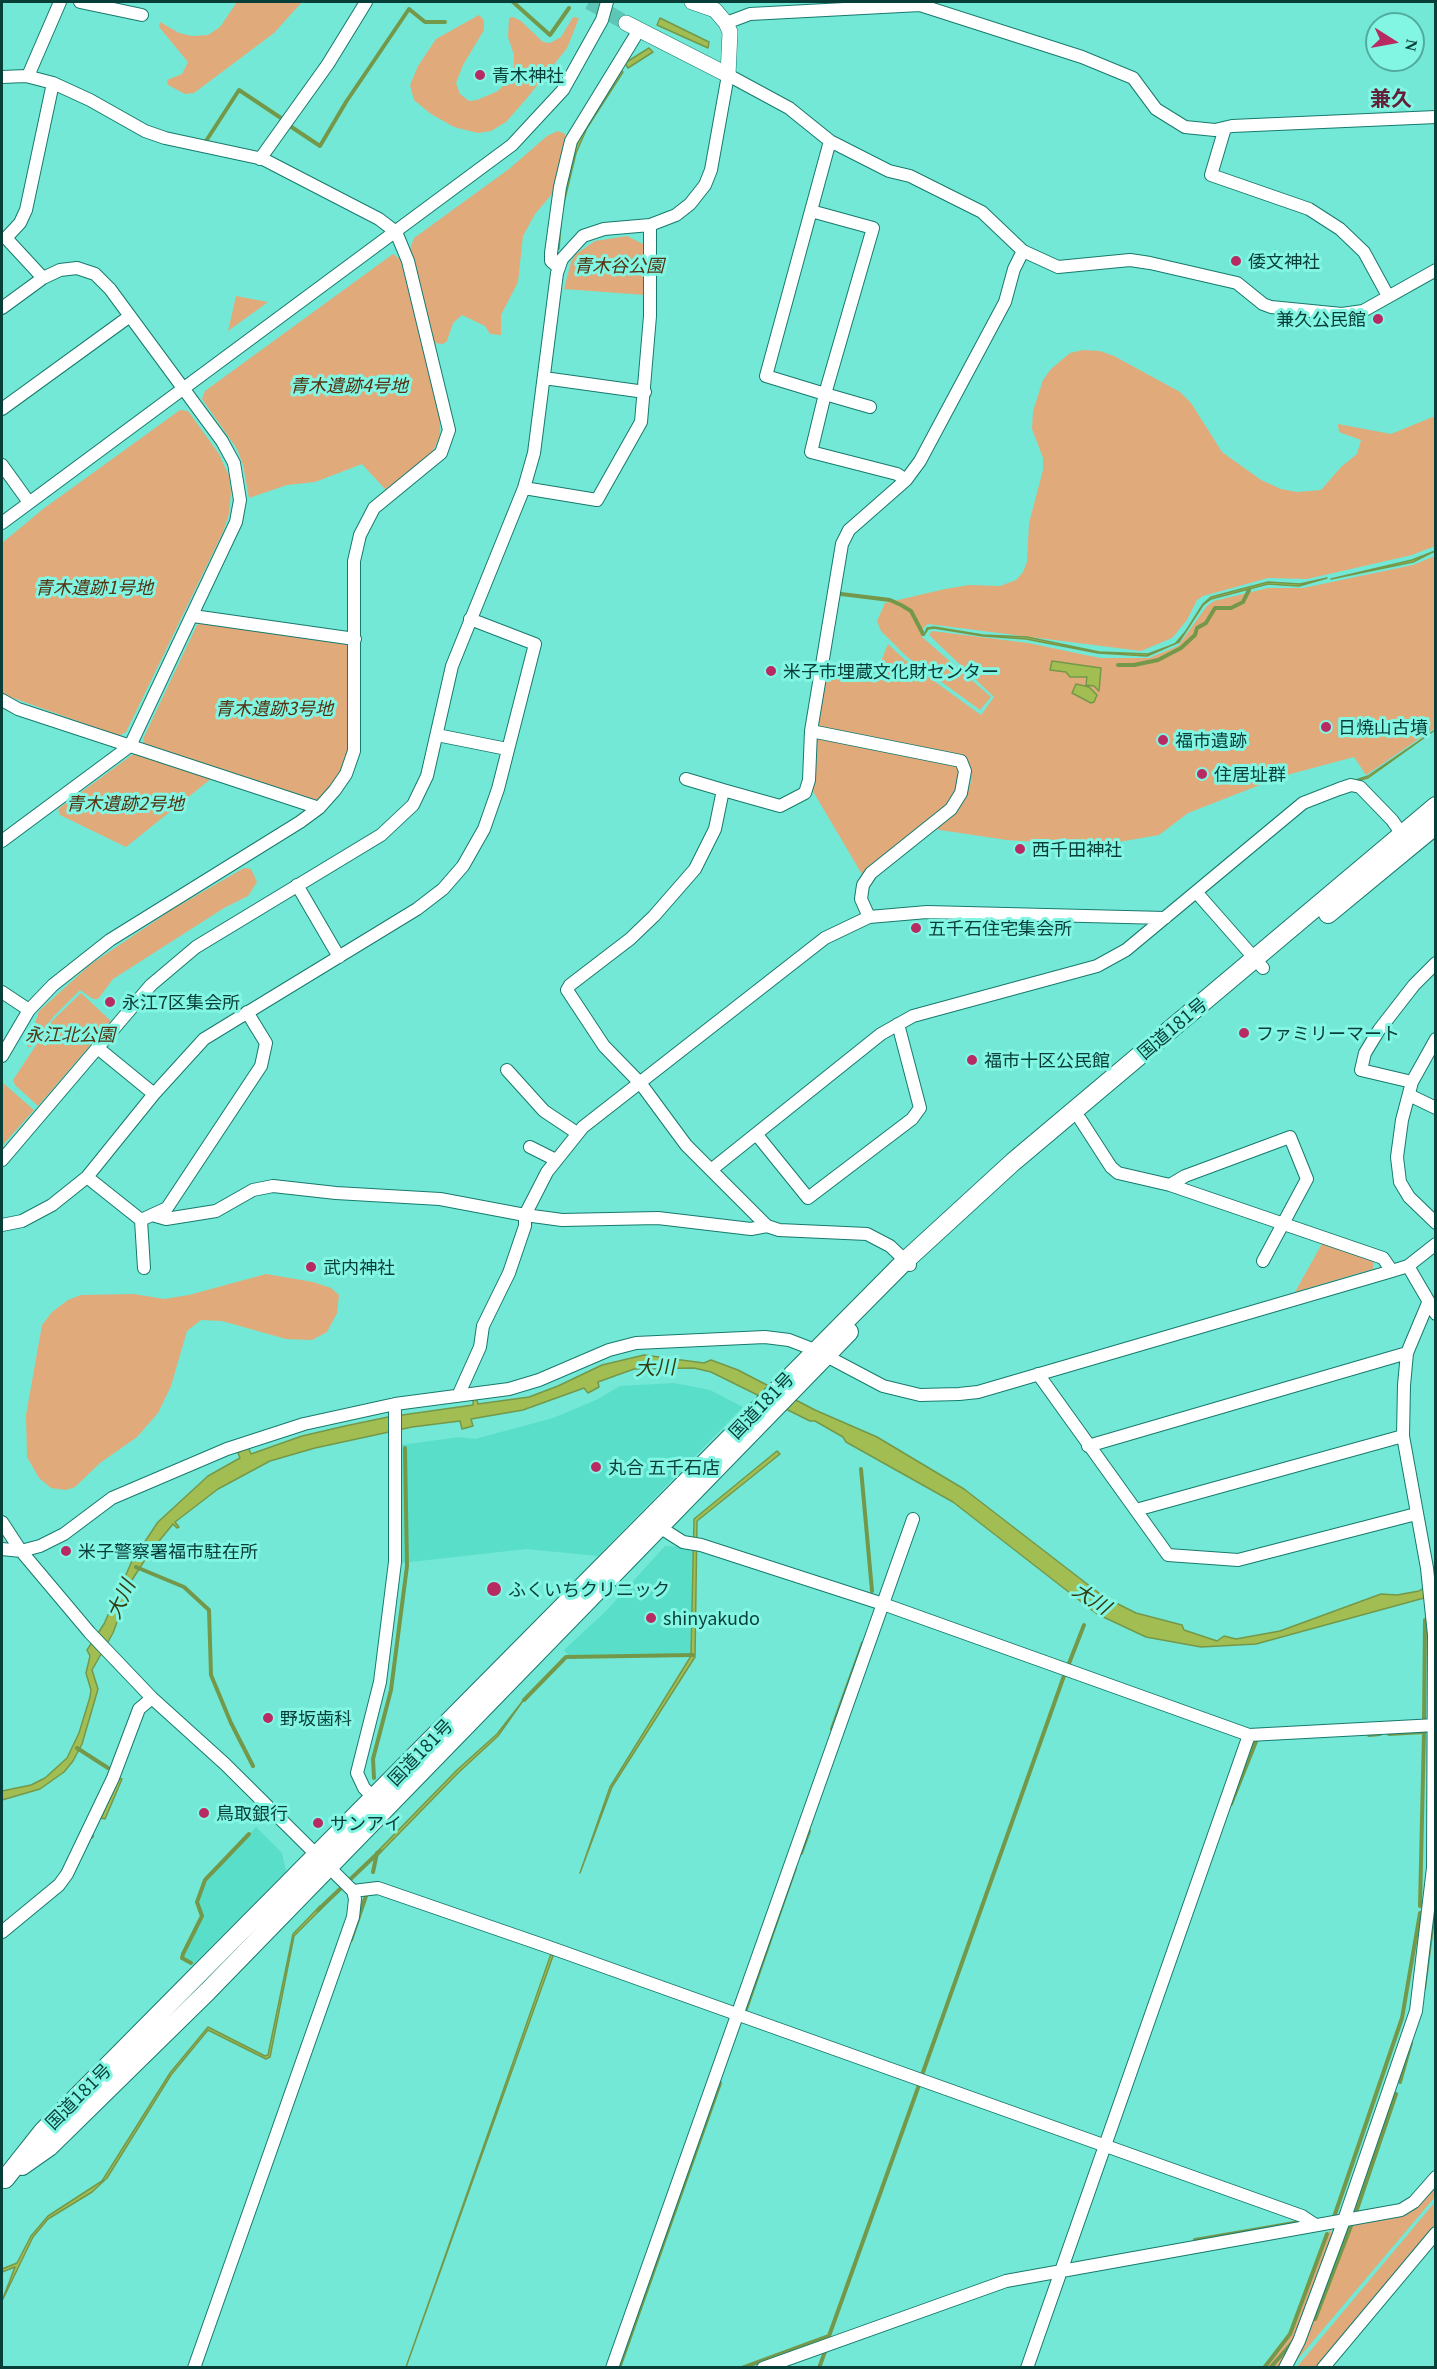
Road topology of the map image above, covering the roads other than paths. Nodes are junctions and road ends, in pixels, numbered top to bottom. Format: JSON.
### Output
{"nodes":[{"id":1,"x":60,"y":2,"type":"edge"},
{"id":2,"x":80,"y":2,"type":"edge"},
{"id":3,"x":366,"y":2,"type":"edge"},
{"id":4,"x":607,"y":2,"type":"edge"},
{"id":5,"x":692,"y":2,"type":"edge"},
{"id":6,"x":142,"y":15,"type":"dead end"},
{"id":7,"x":726,"y":23,"type":"junction"},
{"id":8,"x":632,"y":26,"type":"joint"},
{"id":9,"x":728,"y":75,"type":"junction"},
{"id":10,"x":28,"y":76,"type":"junction"},
{"id":11,"x":2,"y":77,"type":"edge"},
{"id":12,"x":53,"y":83,"type":"junction"},
{"id":13,"x":1436,"y":117,"type":"edge"},
{"id":14,"x":1225,"y":128,"type":"junction"},
{"id":15,"x":830,"y":141,"type":"junction"},
{"id":16,"x":260,"y":159,"type":"junction"},
{"id":17,"x":811,"y":211,"type":"junction"},
{"id":18,"x":650,"y":225,"type":"junction"},
{"id":19,"x":396,"y":232,"type":"junction"},
{"id":20,"x":1023,"y":251,"type":"junction"},
{"id":21,"x":559,"y":268,"type":"junction"},
{"id":22,"x":1436,"y":270,"type":"edge"},
{"id":23,"x":43,"y":278,"type":"junction"},
{"id":24,"x":1388,"y":296,"type":"junction"},
{"id":25,"x":2,"y":308,"type":"edge"},
{"id":26,"x":130,"y":316,"type":"junction"},
{"id":27,"x":544,"y":378,"type":"junction"},
{"id":28,"x":182,"y":388,"type":"junction"},
{"id":29,"x":645,"y":392,"type":"junction"},
{"id":30,"x":825,"y":394,"type":"junction"},
{"id":31,"x":870,"y":407,"type":"dead end"},
{"id":32,"x":2,"y":409,"type":"edge"},
{"id":33,"x":2,"y":465,"type":"edge"},
{"id":34,"x":906,"y":480,"type":"junction"},
{"id":35,"x":524,"y":488,"type":"junction"},
{"id":36,"x":28,"y":501,"type":"junction"},
{"id":37,"x":2,"y":522,"type":"edge"},
{"id":38,"x":193,"y":616,"type":"junction"},
{"id":39,"x":470,"y":619,"type":"junction"},
{"id":40,"x":355,"y":639,"type":"junction"},
{"id":41,"x":2,"y":700,"type":"edge"},
{"id":42,"x":811,"y":730,"type":"junction"},
{"id":43,"x":437,"y":735,"type":"junction"},
{"id":44,"x":129,"y":746,"type":"junction"},
{"id":45,"x":507,"y":750,"type":"junction"},
{"id":46,"x":686,"y":779,"type":"dead end"},
{"id":47,"x":723,"y":790,"type":"junction"},
{"id":48,"x":1436,"y":806,"type":"edge"},
{"id":49,"x":319,"y":808,"type":"junction"},
{"id":50,"x":1436,"y":825,"type":"edge"},
{"id":51,"x":2,"y":841,"type":"edge"},
{"id":52,"x":1407,"y":841,"type":"junction"},
{"id":53,"x":297,"y":885,"type":"junction"},
{"id":54,"x":1197,"y":893,"type":"junction"},
{"id":55,"x":869,"y":917,"type":"junction"},
{"id":56,"x":1165,"y":918,"type":"junction"},
{"id":57,"x":339,"y":957,"type":"junction"},
{"id":58,"x":1259,"y":963,"type":"junction"},
{"id":59,"x":1436,"y":963,"type":"edge"},
{"id":60,"x":2,"y":992,"type":"edge"},
{"id":61,"x":29,"y":1010,"type":"junction"},
{"id":62,"x":247,"y":1012,"type":"junction"},
{"id":63,"x":898,"y":1024,"type":"junction"},
{"id":64,"x":1436,"y":1039,"type":"edge"},
{"id":65,"x":99,"y":1049,"type":"junction"},
{"id":66,"x":2,"y":1056,"type":"edge"},
{"id":67,"x":507,"y":1070,"type":"dead end"},
{"id":68,"x":1412,"y":1082,"type":"junction"},
{"id":69,"x":641,"y":1084,"type":"junction"},
{"id":70,"x":154,"y":1094,"type":"junction"},
{"id":71,"x":1409,"y":1095,"type":"junction"},
{"id":72,"x":1436,"y":1108,"type":"edge"},
{"id":73,"x":1080,"y":1119,"type":"junction"},
{"id":74,"x":577,"y":1133,"type":"junction"},
{"id":75,"x":757,"y":1135,"type":"junction"},
{"id":76,"x":530,"y":1147,"type":"dead end"},
{"id":77,"x":2,"y":1160,"type":"edge"},
{"id":78,"x":556,"y":1160,"type":"junction"},
{"id":79,"x":711,"y":1170,"type":"junction"},
{"id":80,"x":87,"y":1176,"type":"junction"},
{"id":81,"x":1170,"y":1185,"type":"junction"},
{"id":82,"x":525,"y":1215,"type":"junction"},
{"id":83,"x":147,"y":1217,"type":"junction"},
{"id":84,"x":1436,"y":1223,"type":"edge"},
{"id":85,"x":1283,"y":1224,"type":"junction"},
{"id":86,"x":2,"y":1225,"type":"edge"},
{"id":87,"x":767,"y":1226,"type":"junction"},
{"id":88,"x":1436,"y":1244,"type":"edge"},
{"id":89,"x":1263,"y":1261,"type":"dead end"},
{"id":90,"x":908,"y":1263,"type":"junction"},
{"id":91,"x":1408,"y":1266,"type":"junction"},
{"id":92,"x":144,"y":1269,"type":"dead end"},
{"id":93,"x":1392,"y":1271,"type":"junction"},
{"id":94,"x":1428,"y":1303,"type":"junction"},
{"id":95,"x":1436,"y":1314,"type":"edge"},
{"id":96,"x":821,"y":1353,"type":"junction"},
{"id":97,"x":1407,"y":1353,"type":"junction"},
{"id":98,"x":1038,"y":1374,"type":"junction"},
{"id":99,"x":458,"y":1396,"type":"junction"},
{"id":100,"x":395,"y":1408,"type":"junction"},
{"id":101,"x":764,"y":1412,"type":"junction"},
{"id":102,"x":1403,"y":1436,"type":"junction"},
{"id":103,"x":1088,"y":1446,"type":"junction"},
{"id":104,"x":1136,"y":1510,"type":"junction"},
{"id":105,"x":1416,"y":1514,"type":"junction"},
{"id":106,"x":913,"y":1519,"type":"dead end"},
{"id":107,"x":2,"y":1522,"type":"edge"},
{"id":108,"x":661,"y":1528,"type":"junction"},
{"id":109,"x":2,"y":1549,"type":"edge"},
{"id":110,"x":21,"y":1551,"type":"junction"},
{"id":111,"x":883,"y":1604,"type":"junction"},
{"id":112,"x":152,"y":1698,"type":"junction"},
{"id":113,"x":1434,"y":1725,"type":"edge"},
{"id":114,"x":1249,"y":1735,"type":"junction"},
{"id":115,"x":374,"y":1798,"type":"junction"},
{"id":116,"x":323,"y":1862,"type":"junction"},
{"id":117,"x":353,"y":1891,"type":"junction"},
{"id":118,"x":2,"y":1932,"type":"edge"},
{"id":119,"x":737,"y":2015,"type":"junction"},
{"id":120,"x":1105,"y":2145,"type":"junction"},
{"id":121,"x":1436,"y":2176,"type":"edge"},
{"id":122,"x":3,"y":2180,"type":"edge"},
{"id":123,"x":1344,"y":2222,"type":"junction"},
{"id":124,"x":1314,"y":2224,"type":"junction"},
{"id":125,"x":1436,"y":2234,"type":"edge"},
{"id":126,"x":1061,"y":2271,"type":"junction"},
{"id":127,"x":194,"y":2367,"type":"edge"},
{"id":128,"x":612,"y":2367,"type":"edge"},
{"id":129,"x":763,"y":2367,"type":"edge"},
{"id":130,"x":1027,"y":2367,"type":"edge"},
{"id":131,"x":1285,"y":2367,"type":"edge"},
{"id":132,"x":1323,"y":2367,"type":"edge"}],
"edges":[{"from":1,"to":10,"type":"street"},
{"from":2,"to":6,"type":"street"},
{"from":3,"to":16,"type":"street"},
{"from":4,"to":19,"type":"street"},
{"from":5,"to":7,"type":"main road"},
{"from":7,"to":9,"type":"main road"},
{"from":7,"to":14,"type":"street"},
{"from":8,"to":9,"type":"main road"},
{"from":8,"to":21,"type":"street"},
{"from":9,"to":15,"type":"street"},
{"from":9,"to":18,"type":"street"},
{"from":10,"to":11,"type":"street"},
{"from":10,"to":12,"type":"street"},
{"from":12,"to":16,"type":"street"},
{"from":12,"to":23,"type":"street"},
{"from":13,"to":14,"type":"street"},
{"from":14,"to":24,"type":"street"},
{"from":15,"to":17,"type":"street"},
{"from":15,"to":20,"type":"street"},
{"from":16,"to":19,"type":"street"},
{"from":17,"to":30,"type":"street"},
{"from":17,"to":30,"type":"street"},
{"from":18,"to":21,"type":"street"},
{"from":18,"to":29,"type":"street"},
{"from":19,"to":28,"type":"street"},
{"from":19,"to":40,"type":"street"},
{"from":20,"to":24,"type":"street"},
{"from":20,"to":34,"type":"street"},
{"from":21,"to":27,"type":"street"},
{"from":22,"to":24,"type":"street"},
{"from":23,"to":25,"type":"street"},
{"from":23,"to":26,"type":"street"},
{"from":26,"to":28,"type":"street"},
{"from":26,"to":32,"type":"street"},
{"from":27,"to":29,"type":"street"},
{"from":27,"to":35,"type":"street"},
{"from":28,"to":36,"type":"street"},
{"from":28,"to":38,"type":"street"},
{"from":29,"to":35,"type":"street"},
{"from":30,"to":31,"type":"street"},
{"from":30,"to":34,"type":"street"},
{"from":33,"to":36,"type":"street"},
{"from":34,"to":42,"type":"street"},
{"from":35,"to":39,"type":"street"},
{"from":36,"to":37,"type":"street"},
{"from":38,"to":40,"type":"street"},
{"from":38,"to":44,"type":"street"},
{"from":39,"to":43,"type":"street"},
{"from":39,"to":45,"type":"street"},
{"from":40,"to":49,"type":"street"},
{"from":41,"to":44,"type":"street"},
{"from":42,"to":47,"type":"street"},
{"from":42,"to":55,"type":"street"},
{"from":43,"to":45,"type":"street"},
{"from":43,"to":53,"type":"street"},
{"from":44,"to":49,"type":"street"},
{"from":44,"to":51,"type":"street"},
{"from":45,"to":57,"type":"street"},
{"from":46,"to":47,"type":"street"},
{"from":47,"to":69,"type":"street"},
{"from":48,"to":52,"type":"highway","name":"国道181号"},
{"from":49,"to":61,"type":"street"},
{"from":50,"to":52,"type":"highway","name":"国道181号"},
{"from":52,"to":54,"type":"street"},
{"from":52,"to":58,"type":"highway","name":"国道181号"},
{"from":53,"to":57,"type":"street"},
{"from":53,"to":65,"type":"street"},
{"from":54,"to":56,"type":"street"},
{"from":54,"to":58,"type":"street"},
{"from":55,"to":56,"type":"street"},
{"from":55,"to":69,"type":"street"},
{"from":56,"to":63,"type":"street"},
{"from":57,"to":62,"type":"street"},
{"from":58,"to":73,"type":"highway","name":"国道181号"},
{"from":58,"to":90,"type":"highway","name":"国道181号"},
{"from":59,"to":68,"type":"street"},
{"from":60,"to":61,"type":"street"},
{"from":61,"to":66,"type":"street"},
{"from":62,"to":70,"type":"street"},
{"from":62,"to":83,"type":"street"},
{"from":63,"to":75,"type":"street"},
{"from":63,"to":75,"type":"street"},
{"from":64,"to":68,"type":"street"},
{"from":65,"to":70,"type":"street"},
{"from":65,"to":77,"type":"street"},
{"from":67,"to":74,"type":"street"},
{"from":68,"to":71,"type":"street"},
{"from":69,"to":74,"type":"street"},
{"from":69,"to":79,"type":"street"},
{"from":70,"to":80,"type":"street"},
{"from":71,"to":72,"type":"street"},
{"from":71,"to":84,"type":"street"},
{"from":73,"to":81,"type":"street"},
{"from":73,"to":90,"type":"highway","name":"国道181号"},
{"from":74,"to":78,"type":"street"},
{"from":75,"to":79,"type":"street"},
{"from":76,"to":78,"type":"street"},
{"from":78,"to":82,"type":"street"},
{"from":79,"to":87,"type":"street"},
{"from":80,"to":83,"type":"street"},
{"from":80,"to":86,"type":"street"},
{"from":81,"to":85,"type":"street"},
{"from":81,"to":85,"type":"street"},
{"from":82,"to":83,"type":"street"},
{"from":82,"to":87,"type":"street"},
{"from":82,"to":99,"type":"street"},
{"from":83,"to":92,"type":"street"},
{"from":85,"to":89,"type":"street"},
{"from":85,"to":93,"type":"street"},
{"from":87,"to":90,"type":"street"},
{"from":88,"to":91,"type":"street"},
{"from":90,"to":96,"type":"highway","name":"国道181号"},
{"from":91,"to":93,"type":"street"},
{"from":91,"to":94,"type":"street"},
{"from":93,"to":98,"type":"street"},
{"from":94,"to":95,"type":"street"},
{"from":94,"to":97,"type":"street"},
{"from":96,"to":98,"type":"street"},
{"from":96,"to":99,"type":"street"},
{"from":96,"to":101,"type":"highway","name":"国道181号"},
{"from":97,"to":102,"type":"street"},
{"from":97,"to":103,"type":"street"},
{"from":98,"to":103,"type":"street"},
{"from":99,"to":100,"type":"street"},
{"from":100,"to":110,"type":"street"},
{"from":100,"to":115,"type":"street"},
{"from":101,"to":108,"type":"highway","name":"国道181号"},
{"from":101,"to":115,"type":"highway","name":"国道181号"},
{"from":102,"to":104,"type":"street"},
{"from":102,"to":105,"type":"street"},
{"from":103,"to":104,"type":"street"},
{"from":104,"to":105,"type":"street"},
{"from":105,"to":113,"type":"street"},
{"from":106,"to":111,"type":"street"},
{"from":107,"to":110,"type":"street"},
{"from":108,"to":111,"type":"street"},
{"from":108,"to":116,"type":"highway","name":"国道181号"},
{"from":109,"to":110,"type":"street"},
{"from":110,"to":112,"type":"street"},
{"from":111,"to":114,"type":"street"},
{"from":111,"to":119,"type":"street"},
{"from":112,"to":116,"type":"street"},
{"from":112,"to":118,"type":"street"},
{"from":113,"to":114,"type":"street"},
{"from":113,"to":123,"type":"street"},
{"from":114,"to":120,"type":"street"},
{"from":115,"to":116,"type":"highway","name":"国道181号"},
{"from":116,"to":117,"type":"street"},
{"from":116,"to":122,"type":"highway","name":"国道181号"},
{"from":117,"to":119,"type":"street"},
{"from":117,"to":127,"type":"street"},
{"from":119,"to":120,"type":"street"},
{"from":119,"to":128,"type":"street"},
{"from":120,"to":124,"type":"street"},
{"from":120,"to":126,"type":"street"},
{"from":121,"to":123,"type":"street"},
{"from":123,"to":124,"type":"street"},
{"from":123,"to":131,"type":"street"},
{"from":124,"to":126,"type":"street"},
{"from":125,"to":132,"type":"street"},
{"from":126,"to":129,"type":"street"},
{"from":126,"to":130,"type":"street"}]}
